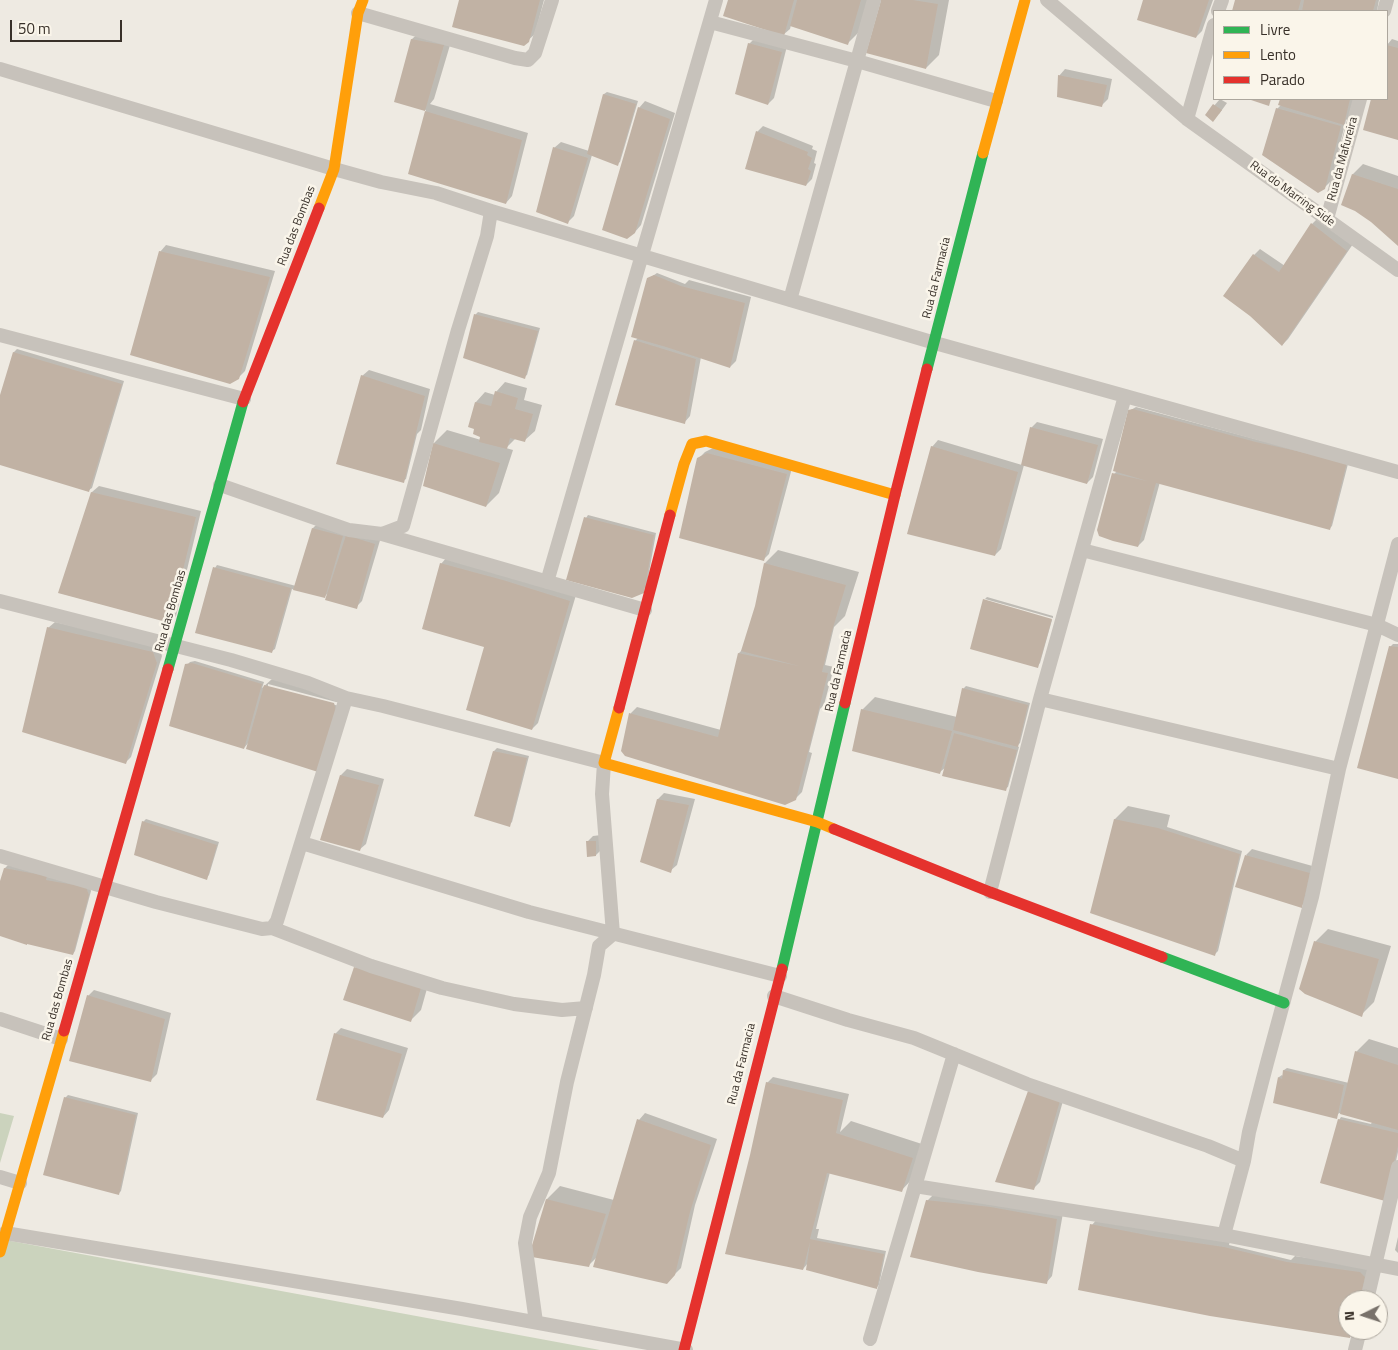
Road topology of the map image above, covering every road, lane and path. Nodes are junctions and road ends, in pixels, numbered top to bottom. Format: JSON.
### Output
{"nodes":[{"id":1,"x":552,"y":0,"type":"edge"},
{"id":2,"x":716,"y":0,"type":"edge"},
{"id":3,"x":874,"y":0,"type":"edge"},
{"id":4,"x":1025,"y":0,"type":"edge"},
{"id":5,"x":1047,"y":0,"type":"edge"},
{"id":6,"x":361,"y":7,"type":"edge"},
{"id":7,"x":710,"y":22,"type":"junction"},
{"id":8,"x":1213,"y":28,"type":"edge"},
{"id":9,"x":857,"y":61,"type":"junction"},
{"id":10,"x":0,"y":69,"type":"edge"},
{"id":11,"x":1360,"y":100,"type":"edge"},
{"id":12,"x":996,"y":101,"type":"junction"},
{"id":13,"x":1187,"y":119,"type":"junction"},
{"id":14,"x":334,"y":169,"type":"junction"},
{"id":15,"x":492,"y":211,"type":"junction"},
{"id":16,"x":1327,"y":219,"type":"junction"},
{"id":17,"x":641,"y":256,"type":"junction"},
{"id":18,"x":1398,"y":270,"type":"edge"},
{"id":19,"x":790,"y":300,"type":"junction"},
{"id":20,"x":0,"y":335,"type":"edge"},
{"id":21,"x":935,"y":342,"type":"junction"},
{"id":22,"x":1125,"y":396,"type":"junction"},
{"id":23,"x":244,"y":399,"type":"junction"},
{"id":24,"x":1398,"y":472,"type":"edge"},
{"id":25,"x":220,"y":485,"type":"junction"},
{"id":26,"x":895,"y":495,"type":"junction"},
{"id":27,"x":382,"y":534,"type":"junction"},
{"id":28,"x":1398,"y":544,"type":"edge"},
{"id":29,"x":1082,"y":550,"type":"junction"},
{"id":30,"x":547,"y":582,"type":"junction"},
{"id":31,"x":0,"y":601,"type":"edge"},
{"id":32,"x":645,"y":610,"type":"junction"},
{"id":33,"x":1377,"y":625,"type":"junction"},
{"id":34,"x":1398,"y":635,"type":"edge"},
{"id":35,"x":176,"y":646,"type":"junction"},
{"id":36,"x":346,"y":698,"type":"junction"},
{"id":37,"x":1040,"y":699,"type":"junction"},
{"id":38,"x":604,"y":763,"type":"junction"},
{"id":39,"x":1340,"y":769,"type":"junction"},
{"id":40,"x":817,"y":822,"type":"junction"},
{"id":41,"x":302,"y":843,"type":"junction"},
{"id":42,"x":0,"y":856,"type":"edge"},
{"id":43,"x":105,"y":887,"type":"junction"},
{"id":44,"x":990,"y":892,"type":"junction"},
{"id":45,"x":272,"y":928,"type":"junction"},
{"id":46,"x":613,"y":934,"type":"junction"},
{"id":47,"x":780,"y":976,"type":"junction"},
{"id":48,"x":774,"y":996,"type":"junction"},
{"id":49,"x":1284,"y":1004,"type":"junction"},
{"id":50,"x":586,"y":1008,"type":"junction"},
{"id":51,"x":0,"y":1019,"type":"edge"},
{"id":52,"x":62,"y":1039,"type":"junction"},
{"id":53,"x":954,"y":1054,"type":"junction"},
{"id":54,"x":1244,"y":1160,"type":"junction"},
{"id":55,"x":1398,"y":1167,"type":"edge"},
{"id":56,"x":0,"y":1177,"type":"edge"},
{"id":57,"x":20,"y":1183,"type":"junction"},
{"id":58,"x":915,"y":1186,"type":"junction"},
{"id":59,"x":5,"y":1233,"type":"junction"},
{"id":60,"x":1224,"y":1234,"type":"junction"},
{"id":61,"x":0,"y":1252,"type":"edge"},
{"id":62,"x":1374,"y":1265,"type":"junction"},
{"id":63,"x":1398,"y":1269,"type":"edge"},
{"id":64,"x":1368,"y":1290,"type":"edge"},
{"id":65,"x":536,"y":1322,"type":"junction"},
{"id":66,"x":870,"y":1339,"type":"dead end"},
{"id":67,"x":685,"y":1350,"type":"edge"}],
"edges":[{"from":1,"to":6,"type":"street"},
{"from":2,"to":7,"type":"street"},
{"from":3,"to":9,"type":"street"},
{"from":4,"to":12,"type":"street","name":"Rua da Farmacia"},
{"from":5,"to":13,"type":"street","name":"Rua do Marring Side"},
{"from":6,"to":14,"type":"street","name":"Rua das Bombas"},
{"from":7,"to":9,"type":"street"},
{"from":7,"to":17,"type":"street"},
{"from":8,"to":13,"type":"street"},
{"from":9,"to":12,"type":"street"},
{"from":9,"to":19,"type":"street"},
{"from":10,"to":14,"type":"street"},
{"from":11,"to":16,"type":"street","name":"Rua da Mafureira"},
{"from":12,"to":21,"type":"street","name":"Rua da Farmacia"},
{"from":13,"to":16,"type":"street","name":"Rua do Marring Side"},
{"from":14,"to":15,"type":"street"},
{"from":14,"to":23,"type":"street","name":"Rua das Bombas"},
{"from":15,"to":17,"type":"street"},
{"from":15,"to":27,"type":"street"},
{"from":16,"to":18,"type":"street","name":"Rua do Marring Side"},
{"from":17,"to":19,"type":"street"},
{"from":17,"to":30,"type":"street"},
{"from":19,"to":21,"type":"street"},
{"from":20,"to":23,"type":"street"},
{"from":21,"to":22,"type":"street"},
{"from":21,"to":26,"type":"street","name":"Rua da Farmacia"},
{"from":22,"to":24,"type":"street"},
{"from":22,"to":29,"type":"street"},
{"from":23,"to":25,"type":"street","name":"Rua das Bombas"},
{"from":25,"to":27,"type":"street"},
{"from":25,"to":35,"type":"street","name":"Rua das Bombas"},
{"from":26,"to":32,"type":"street"},
{"from":26,"to":40,"type":"street","name":"Rua da Farmacia"},
{"from":27,"to":30,"type":"street"},
{"from":28,"to":33,"type":"street"},
{"from":29,"to":33,"type":"street"},
{"from":29,"to":37,"type":"street"},
{"from":30,"to":32,"type":"street"},
{"from":31,"to":35,"type":"street"},
{"from":32,"to":38,"type":"street"},
{"from":33,"to":34,"type":"street"},
{"from":33,"to":39,"type":"street"},
{"from":35,"to":36,"type":"street"},
{"from":35,"to":43,"type":"street","name":"Rua das Bombas"},
{"from":36,"to":38,"type":"street"},
{"from":36,"to":41,"type":"street"},
{"from":37,"to":39,"type":"street"},
{"from":37,"to":44,"type":"street"},
{"from":38,"to":40,"type":"street"},
{"from":38,"to":46,"type":"street"},
{"from":39,"to":49,"type":"street"},
{"from":40,"to":44,"type":"street"},
{"from":40,"to":47,"type":"street","name":"Rua da Farmacia"},
{"from":41,"to":45,"type":"street"},
{"from":41,"to":46,"type":"street"},
{"from":42,"to":43,"type":"street"},
{"from":43,"to":45,"type":"street"},
{"from":43,"to":52,"type":"street","name":"Rua das Bombas"},
{"from":44,"to":49,"type":"street"},
{"from":45,"to":50,"type":"street"},
{"from":46,"to":47,"type":"street"},
{"from":46,"to":50,"type":"street"},
{"from":47,"to":48,"type":"street","name":"Rua da Farmacia"},
{"from":48,"to":53,"type":"street"},
{"from":48,"to":67,"type":"street","name":"Rua da Farmacia"},
{"from":49,"to":54,"type":"street"},
{"from":50,"to":65,"type":"street"},
{"from":51,"to":52,"type":"street"},
{"from":52,"to":57,"type":"street","name":"Rua das Bombas"},
{"from":53,"to":54,"type":"street"},
{"from":53,"to":58,"type":"street"},
{"from":54,"to":60,"type":"street"},
{"from":55,"to":62,"type":"street"},
{"from":56,"to":57,"type":"street"},
{"from":57,"to":59,"type":"street","name":"Rua das Bombas"},
{"from":58,"to":60,"type":"street"},
{"from":58,"to":66,"type":"street"},
{"from":59,"to":61,"type":"street","name":"Rua das Bombas"},
{"from":59,"to":65,"type":"street"},
{"from":60,"to":62,"type":"street"},
{"from":62,"to":63,"type":"street"},
{"from":62,"to":64,"type":"street"},
{"from":65,"to":67,"type":"street"}]}
